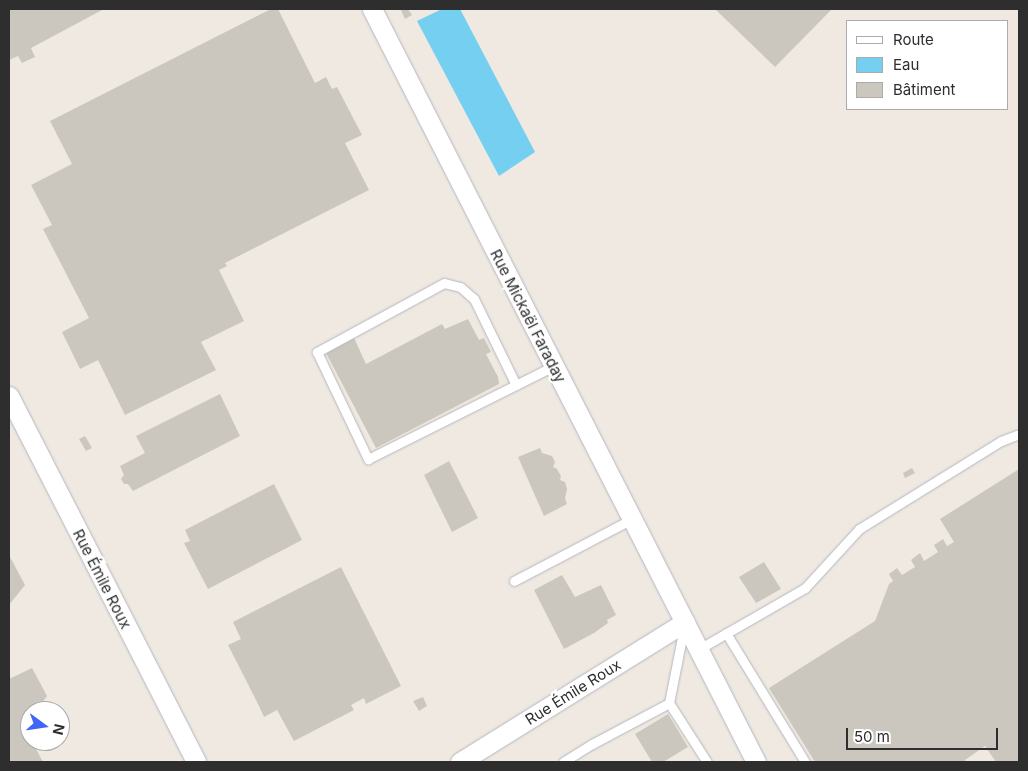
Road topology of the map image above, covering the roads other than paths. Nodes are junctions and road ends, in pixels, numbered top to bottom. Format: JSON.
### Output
{"nodes":[{"id":1,"x":372,"y":9,"type":"edge"},
{"id":2,"x":554,"y":366,"type":"junction"},
{"id":3,"x":516,"y":385,"type":"junction"},
{"id":4,"x":9,"y":396,"type":"edge"},
{"id":5,"x":1019,"y":434,"type":"edge"},
{"id":6,"x":632,"y":519,"type":"junction"},
{"id":7,"x":514,"y":581,"type":"dead end"},
{"id":8,"x":685,"y":622,"type":"junction"},
{"id":9,"x":726,"y":633,"type":"junction"},
{"id":10,"x":699,"y":649,"type":"junction"},
{"id":11,"x":669,"y":703,"type":"junction"},
{"id":12,"x":196,"y":762,"type":"edge"},
{"id":13,"x":460,"y":762,"type":"edge"},
{"id":14,"x":563,"y":762,"type":"edge"},
{"id":15,"x":707,"y":762,"type":"edge"},
{"id":16,"x":756,"y":762,"type":"edge"},
{"id":17,"x":805,"y":762,"type":"edge"}],
"edges":[{"from":1,"to":2,"type":"street","name":"Rue Mickaël Faraday"},
{"from":2,"to":3,"type":"lane"},
{"from":2,"to":6,"type":"street","name":"Rue Mickaël Faraday"},
{"from":3,"to":3,"type":"lane"},
{"from":4,"to":12,"type":"street","name":"Rue Émile Roux"},
{"from":5,"to":9,"type":"lane"},
{"from":6,"to":7,"type":"lane"},
{"from":6,"to":8,"type":"street","name":"Rue Mickaël Faraday"},
{"from":8,"to":10,"type":"street","name":"Rue Mickaël Faraday"},
{"from":8,"to":11,"type":"lane"},
{"from":8,"to":13,"type":"street","name":"Rue Émile Roux"},
{"from":9,"to":10,"type":"lane"},
{"from":9,"to":17,"type":"lane"},
{"from":10,"to":16,"type":"street","name":"Rue Mickaël Faraday"},
{"from":11,"to":14,"type":"lane"},
{"from":11,"to":15,"type":"lane"}]}
